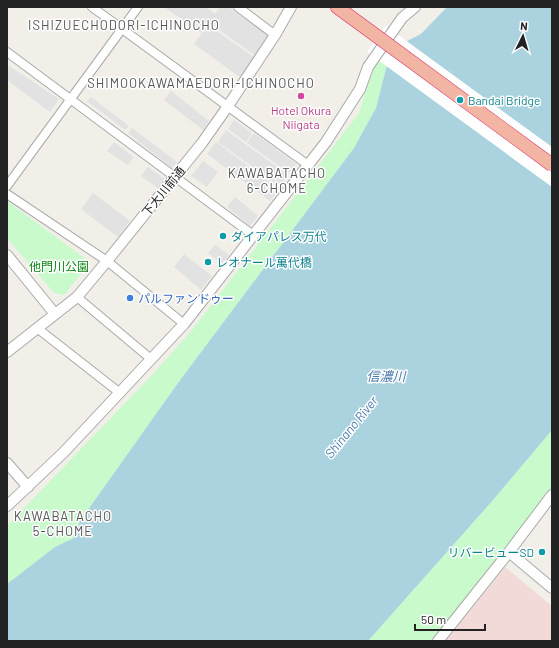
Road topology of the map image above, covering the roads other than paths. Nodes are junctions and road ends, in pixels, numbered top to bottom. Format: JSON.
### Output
{"nodes":[{"id":1,"x":92,"y":7,"type":"edge"},
{"id":2,"x":138,"y":7,"type":"edge"},
{"id":3,"x":238,"y":7,"type":"edge"},
{"id":4,"x":291,"y":7,"type":"edge"},
{"id":5,"x":337,"y":7,"type":"edge"},
{"id":6,"x":415,"y":7,"type":"edge"},
{"id":7,"x":122,"y":29,"type":"junction"},
{"id":8,"x":275,"y":35,"type":"junction"},
{"id":9,"x":7,"y":52,"type":"edge"},
{"id":10,"x":70,"y":99,"type":"junction"},
{"id":11,"x":228,"y":106,"type":"junction"},
{"id":12,"x":308,"y":165,"type":"junction"},
{"id":13,"x":552,"y":165,"type":"edge"},
{"id":14,"x":175,"y":177,"type":"junction"},
{"id":15,"x":7,"y":186,"type":"edge"},
{"id":16,"x":7,"y":194,"type":"edge"},
{"id":17,"x":253,"y":235,"type":"junction"},
{"id":18,"x":7,"y":255,"type":"edge"},
{"id":19,"x":107,"y":261,"type":"junction"},
{"id":20,"x":77,"y":297,"type":"junction"},
{"id":21,"x":55,"y":314,"type":"junction"},
{"id":22,"x":184,"y":324,"type":"junction"},
{"id":23,"x":37,"y":328,"type":"junction"},
{"id":24,"x":7,"y":352,"type":"edge"},
{"id":25,"x":151,"y":359,"type":"junction"},
{"id":26,"x":120,"y":393,"type":"junction"},
{"id":27,"x":7,"y":463,"type":"edge"},
{"id":28,"x":28,"y":487,"type":"junction"},
{"id":29,"x":552,"y":495,"type":"edge"},
{"id":30,"x":7,"y":506,"type":"edge"},
{"id":31,"x":508,"y":552,"type":"junction"},
{"id":32,"x":552,"y":588,"type":"edge"},
{"id":33,"x":438,"y":641,"type":"edge"}],
"edges":[{"from":1,"to":7,"type":"street"},
{"from":2,"to":7,"type":"street"},
{"from":3,"to":8,"type":"street"},
{"from":4,"to":8,"type":"street","name":"下大川前通"},
{"from":5,"to":13,"type":"highway","bridge":true},
{"from":6,"to":12,"type":"street"},
{"from":7,"to":10,"type":"street"},
{"from":7,"to":11,"type":"street"},
{"from":8,"to":11,"type":"street","name":"下大川前通"},
{"from":9,"to":10,"type":"street"},
{"from":10,"to":14,"type":"street"},
{"from":10,"to":15,"type":"street"},
{"from":11,"to":12,"type":"street"},
{"from":11,"to":14,"type":"street","name":"下大川前通"},
{"from":12,"to":17,"type":"street"},
{"from":14,"to":17,"type":"street"},
{"from":14,"to":19,"type":"street","name":"下大川前通"},
{"from":16,"to":19,"type":"street"},
{"from":17,"to":22,"type":"street"},
{"from":18,"to":21,"type":"street"},
{"from":19,"to":20,"type":"street","name":"下大川前通"},
{"from":19,"to":22,"type":"street"},
{"from":20,"to":21,"type":"street","name":"下大川前通"},
{"from":20,"to":25,"type":"street"},
{"from":21,"to":23,"type":"street","name":"下大川前通"},
{"from":22,"to":25,"type":"street"},
{"from":23,"to":24,"type":"street","name":"下大川前通"},
{"from":23,"to":26,"type":"street"},
{"from":25,"to":26,"type":"street"},
{"from":26,"to":28,"type":"street"},
{"from":27,"to":28,"type":"street"},
{"from":28,"to":30,"type":"street"},
{"from":29,"to":31,"type":"street"},
{"from":31,"to":32,"type":"street"},
{"from":31,"to":33,"type":"street"}]}
